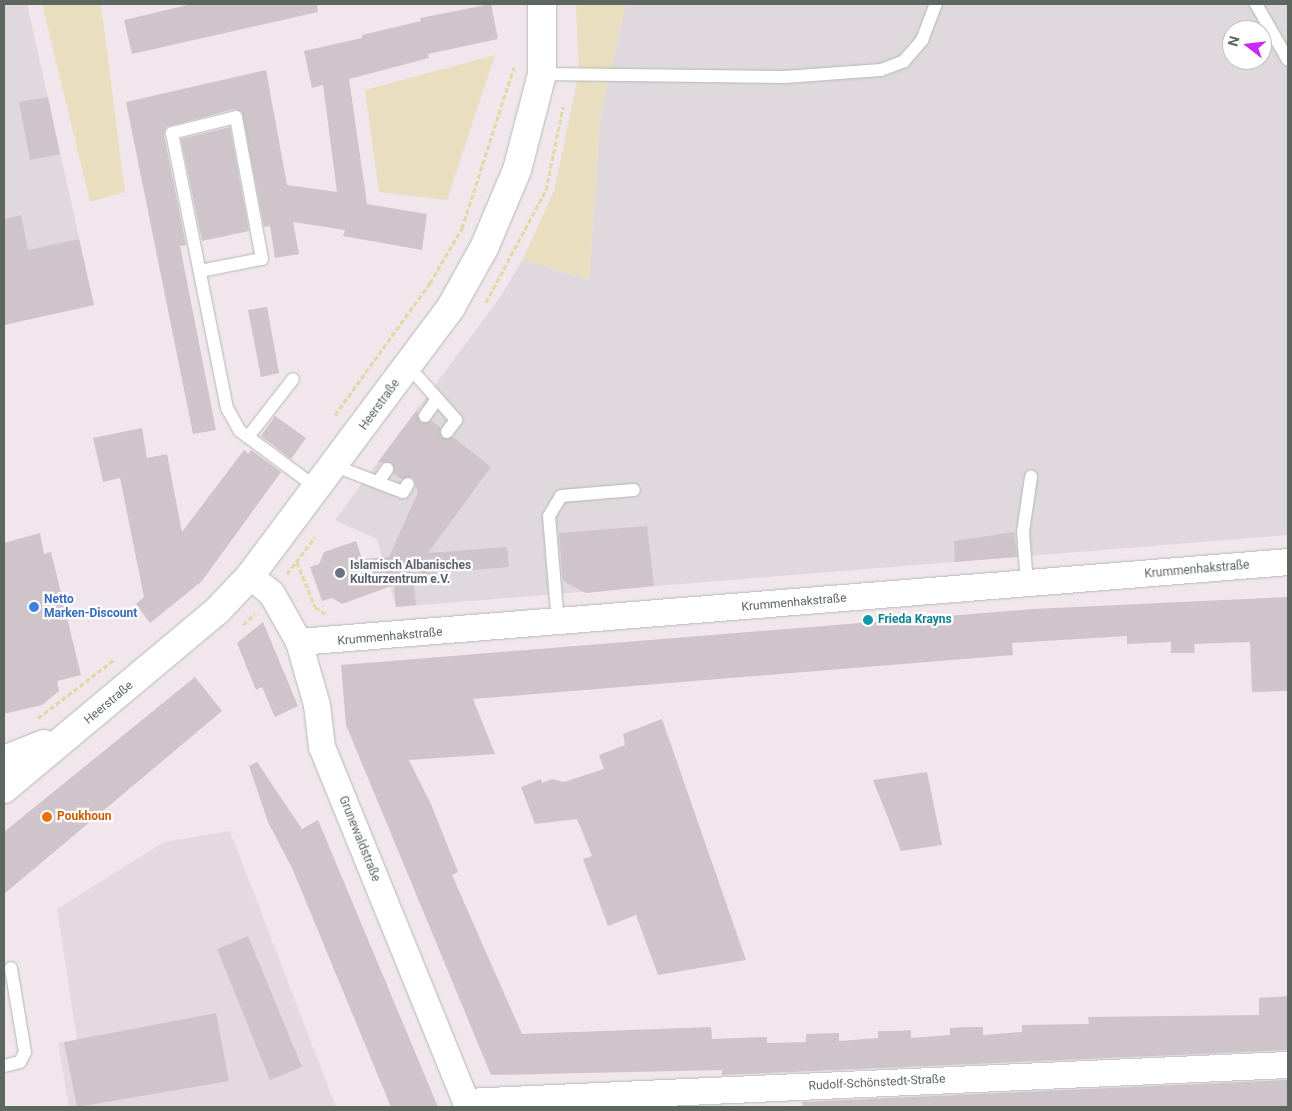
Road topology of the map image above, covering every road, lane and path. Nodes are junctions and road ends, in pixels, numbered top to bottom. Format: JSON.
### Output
{"nodes":[{"id":1,"x":542,"y":4,"type":"edge"},
{"id":2,"x":936,"y":4,"type":"edge"},
{"id":3,"x":1256,"y":4,"type":"edge"},
{"id":4,"x":1288,"y":60,"type":"edge"},
{"id":5,"x":516,"y":62,"type":"dead end"},
{"id":6,"x":542,"y":74,"type":"junction"},
{"id":7,"x":200,"y":271,"type":"junction"},
{"id":8,"x":409,"y":366,"type":"junction"},
{"id":9,"x":293,"y":379,"type":"dead end"},
{"id":10,"x":437,"y":399,"type":"junction"},
{"id":11,"x":334,"y":416,"type":"dead end"},
{"id":12,"x":425,"y":416,"type":"dead end"},
{"id":13,"x":447,"y":432,"type":"dead end"},
{"id":14,"x":248,"y":437,"type":"junction"},
{"id":15,"x":336,"y":466,"type":"junction"},
{"id":16,"x":387,"y":469,"type":"dead end"},
{"id":17,"x":1031,"y":477,"type":"dead end"},
{"id":18,"x":378,"y":482,"type":"junction"},
{"id":19,"x":408,"y":484,"type":"dead end"},
{"id":20,"x":318,"y":489,"type":"junction"},
{"id":21,"x":634,"y":490,"type":"dead end"},
{"id":22,"x":297,"y":562,"type":"dead end"},
{"id":23,"x":1288,"y":562,"type":"edge"},
{"id":24,"x":250,"y":576,"type":"junction"},
{"id":25,"x":1027,"y":584,"type":"junction"},
{"id":26,"x":558,"y":623,"type":"junction"},
{"id":27,"x":299,"y":642,"type":"junction"},
{"id":28,"x":329,"y":642,"type":"junction"},
{"id":29,"x":120,"y":655,"type":"dead end"},
{"id":30,"x":29,"y":724,"type":"dead end"},
{"id":31,"x":80,"y":728,"type":"junction"},
{"id":32,"x":4,"y":760,"type":"edge"},
{"id":33,"x":4,"y":789,"type":"edge"},
{"id":34,"x":11,"y":968,"type":"dead end"},
{"id":35,"x":1288,"y":1064,"type":"edge"},
{"id":36,"x":4,"y":1066,"type":"edge"},
{"id":37,"x":467,"y":1105,"type":"edge"}],
"edges":[{"from":1,"to":6,"type":"street","name":"Heerstraße"},
{"from":2,"to":6,"type":"lane"},
{"from":3,"to":4,"type":"lane"},
{"from":5,"to":11,"type":"path"},
{"from":6,"to":8,"type":"street","name":"Heerstraße"},
{"from":7,"to":7,"type":"lane"},
{"from":7,"to":14,"type":"lane"},
{"from":8,"to":10,"type":"lane"},
{"from":8,"to":15,"type":"street","name":"Heerstraße"},
{"from":9,"to":14,"type":"lane"},
{"from":10,"to":12,"type":"lane"},
{"from":10,"to":13,"type":"lane"},
{"from":14,"to":20,"type":"lane"},
{"from":15,"to":18,"type":"lane"},
{"from":15,"to":20,"type":"street","name":"Heerstraße"},
{"from":16,"to":18,"type":"lane"},
{"from":17,"to":25,"type":"lane"},
{"from":18,"to":19,"type":"lane"},
{"from":20,"to":24,"type":"street","name":"Heerstraße"},
{"from":21,"to":26,"type":"lane"},
{"from":22,"to":28,"type":"path"},
{"from":23,"to":25,"type":"street","name":"Krummenhakstraße"},
{"from":24,"to":27,"type":"street","name":"Grunewaldstraße"},
{"from":24,"to":31,"type":"street","name":"Heerstraße"},
{"from":25,"to":26,"type":"street","name":"Krummenhakstraße"},
{"from":26,"to":28,"type":"street","name":"Krummenhakstraße"},
{"from":27,"to":28,"type":"street","name":"Krummenhakstraße"},
{"from":27,"to":37,"type":"street","name":"Grunewaldstraße"},
{"from":29,"to":30,"type":"path"},
{"from":31,"to":32,"type":"street","name":"Heerstraße"},
{"from":31,"to":33,"type":"street","name":"Heerstraße"},
{"from":34,"to":36,"type":"lane"},
{"from":35,"to":37,"type":"street","name":"Rudolf-Schönstedt-Straße"}]}
